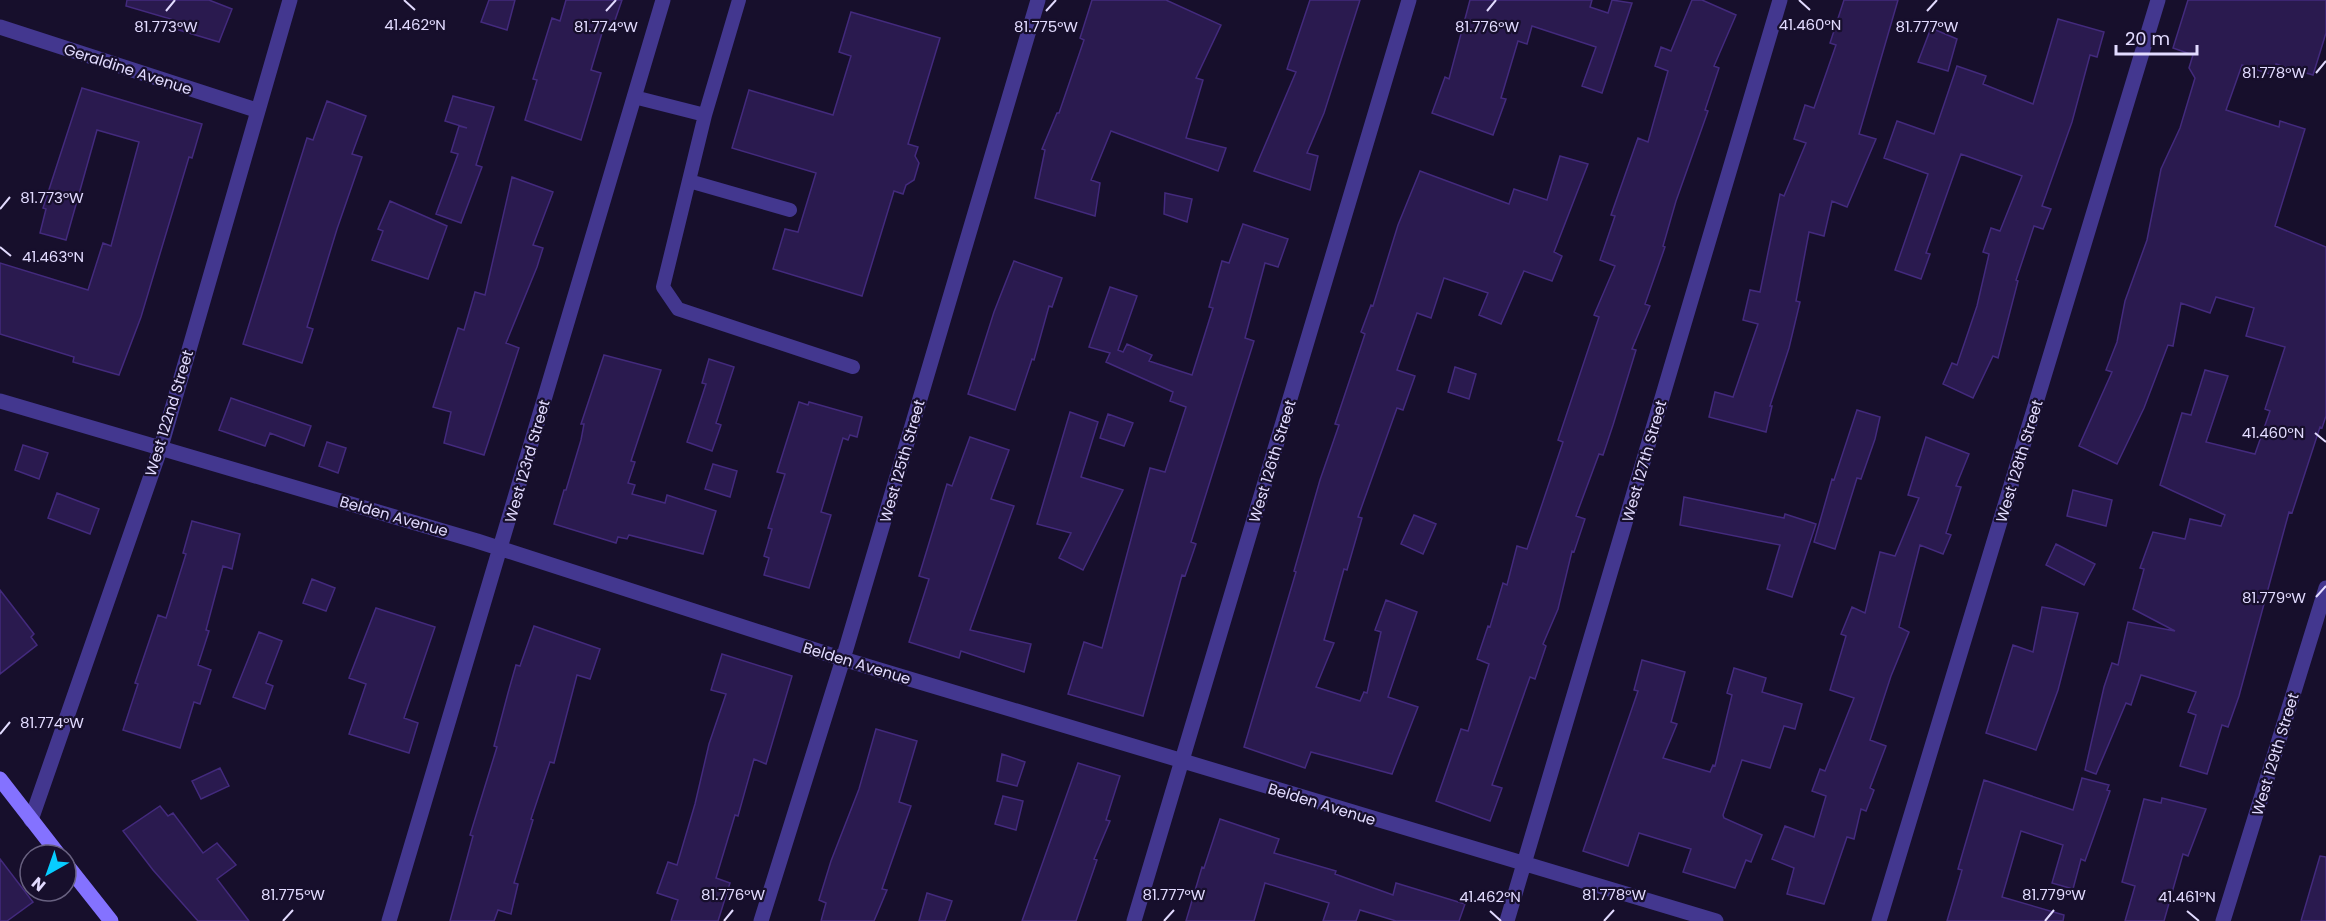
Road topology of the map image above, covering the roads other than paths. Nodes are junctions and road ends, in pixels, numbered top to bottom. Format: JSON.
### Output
{"nodes":[{"id":1,"x":290,"y":0,"type":"edge"},
{"id":2,"x":663,"y":0,"type":"edge"},
{"id":3,"x":739,"y":0,"type":"edge"},
{"id":4,"x":1038,"y":0,"type":"edge"},
{"id":5,"x":1409,"y":0,"type":"edge"},
{"id":6,"x":1780,"y":0,"type":"edge"},
{"id":7,"x":2158,"y":0,"type":"edge"},
{"id":8,"x":0,"y":27,"type":"edge"},
{"id":9,"x":634,"y":97,"type":"junction"},
{"id":10,"x":256,"y":110,"type":"junction"},
{"id":11,"x":705,"y":116,"type":"junction"},
{"id":12,"x":689,"y":182,"type":"junction"},
{"id":13,"x":790,"y":210,"type":"dead end"},
{"id":14,"x":853,"y":367,"type":"dead end"},
{"id":15,"x":0,"y":401,"type":"edge"},
{"id":16,"x":161,"y":447,"type":"junction"},
{"id":17,"x":501,"y":548,"type":"junction"},
{"id":18,"x":2326,"y":588,"type":"edge"},
{"id":19,"x":843,"y":659,"type":"junction"},
{"id":20,"x":1183,"y":762,"type":"junction"},
{"id":21,"x":0,"y":778,"type":"edge"},
{"id":22,"x":31,"y":820,"type":"junction"},
{"id":23,"x":49,"y":843,"type":"edge"},
{"id":24,"x":1525,"y":864,"type":"junction"},
{"id":25,"x":78,"y":879,"type":"edge"},
{"id":26,"x":111,"y":921,"type":"edge"},
{"id":27,"x":389,"y":921,"type":"edge"},
{"id":28,"x":760,"y":921,"type":"edge"},
{"id":29,"x":1134,"y":921,"type":"edge"},
{"id":30,"x":1507,"y":921,"type":"edge"},
{"id":31,"x":1716,"y":921,"type":"edge"},
{"id":32,"x":1879,"y":921,"type":"edge"},
{"id":33,"x":2223,"y":921,"type":"edge"}],
"edges":[{"from":1,"to":10,"type":"street","name":"West 122nd Street"},
{"from":2,"to":9,"type":"street","name":"West 123rd Street"},
{"from":3,"to":11,"type":"lane"},
{"from":4,"to":19,"type":"street","name":"West 125th Street"},
{"from":5,"to":20,"type":"street","name":"West 126th Street"},
{"from":6,"to":24,"type":"street","name":"West 127th Street"},
{"from":7,"to":32,"type":"street","name":"West 128th Street"},
{"from":8,"to":10,"type":"street","name":"Geraldine Avenue"},
{"from":9,"to":11,"type":"lane"},
{"from":9,"to":17,"type":"street","name":"West 123rd Street"},
{"from":10,"to":16,"type":"street","name":"West 122nd Street"},
{"from":11,"to":12,"type":"lane"},
{"from":12,"to":13,"type":"lane"},
{"from":12,"to":14,"type":"lane"},
{"from":15,"to":16,"type":"street","name":"Belden Avenue"},
{"from":16,"to":17,"type":"street","name":"Belden Avenue"},
{"from":16,"to":22,"type":"street","name":"West 122nd Street"},
{"from":17,"to":19,"type":"street","name":"Belden Avenue"},
{"from":17,"to":27,"type":"street","name":"West 123rd Street"},
{"from":18,"to":33,"type":"street","name":"West 129th Street"},
{"from":19,"to":20,"type":"street","name":"Belden Avenue"},
{"from":19,"to":28,"type":"street","name":"West 125th Street"},
{"from":20,"to":24,"type":"street","name":"Belden Avenue"},
{"from":20,"to":29,"type":"street","name":"West 126th Street"},
{"from":21,"to":22,"type":"street"},
{"from":22,"to":23,"type":"street"},
{"from":24,"to":30,"type":"street","name":"West 127th Street"},
{"from":24,"to":31,"type":"street","name":"Belden Avenue"},
{"from":25,"to":26,"type":"street"}]}
